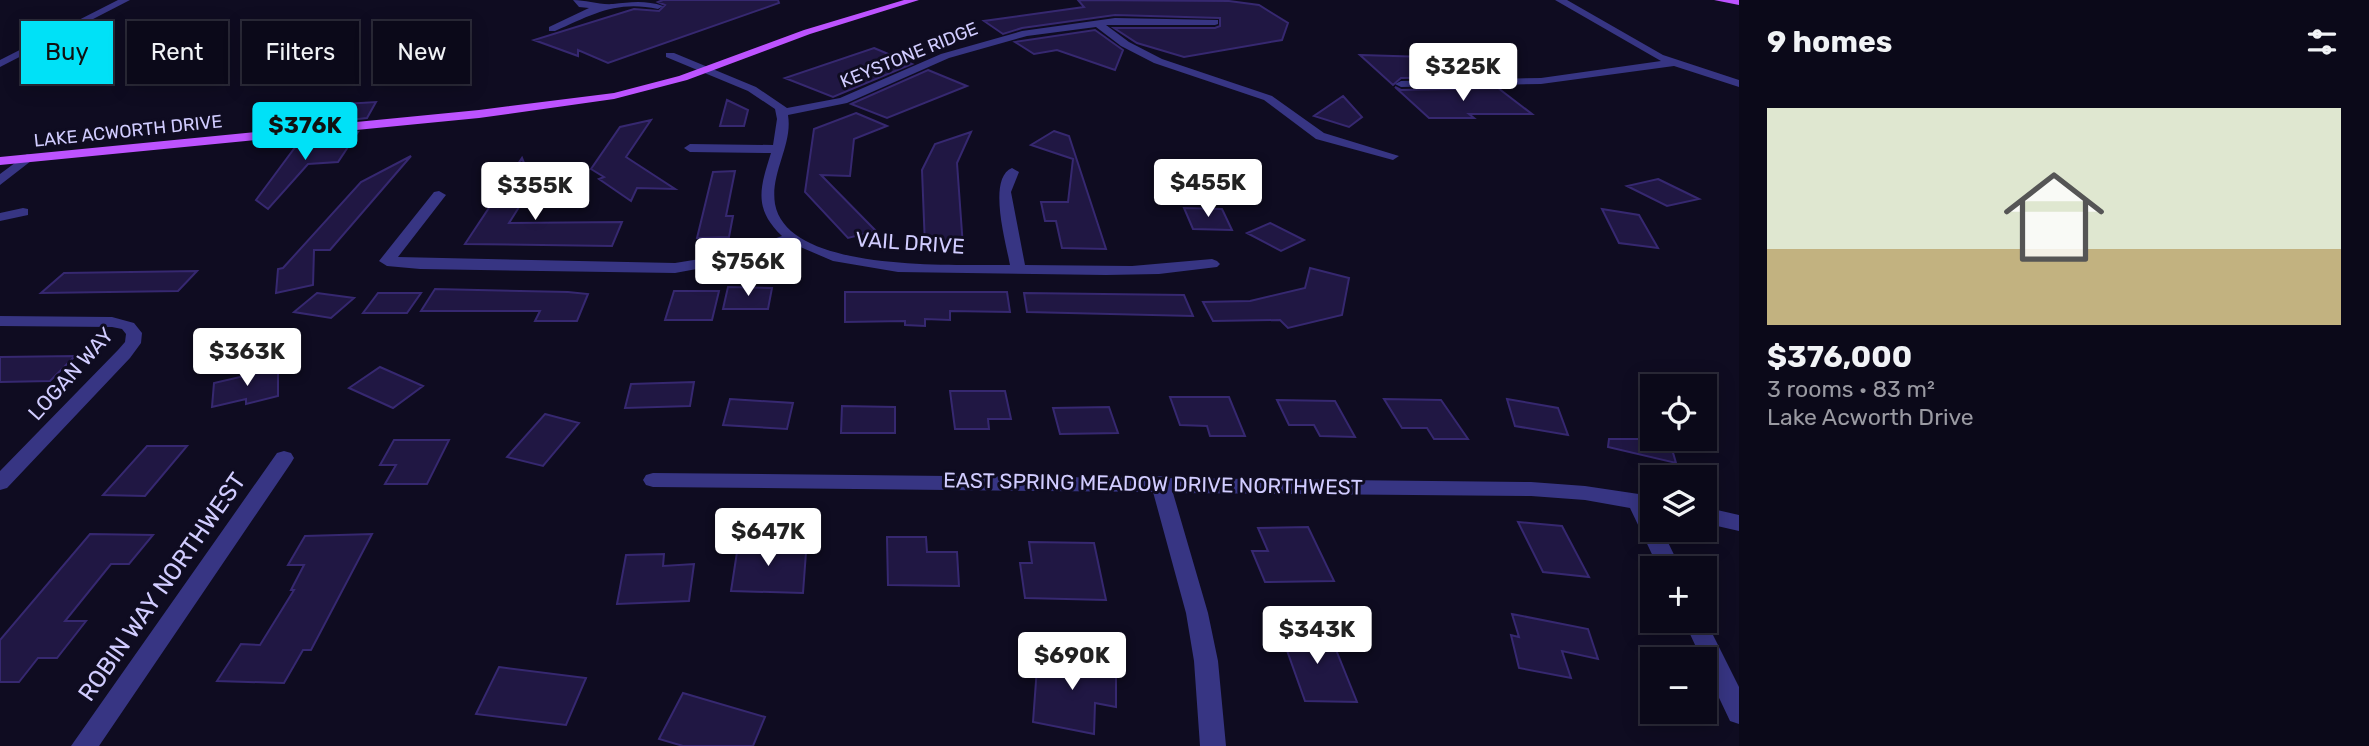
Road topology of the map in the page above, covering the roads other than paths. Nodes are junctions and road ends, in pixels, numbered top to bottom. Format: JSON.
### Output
{"nodes":[{"id":1,"x":125,"y":0,"type":"edge"},
{"id":2,"x":578,"y":0,"type":"edge"},
{"id":3,"x":634,"y":0,"type":"edge"},
{"id":4,"x":914,"y":0,"type":"edge"},
{"id":5,"x":1560,"y":0,"type":"edge"},
{"id":6,"x":1719,"y":0,"type":"edge"},
{"id":7,"x":1739,"y":2,"type":"edge"},
{"id":8,"x":657,"y":6,"type":"dead end"},
{"id":9,"x":597,"y":8,"type":"junction"},
{"id":10,"x":1215,"y":22,"type":"dead end"},
{"id":11,"x":1097,"y":23,"type":"junction"},
{"id":12,"x":552,"y":29,"type":"dead end"},
{"id":13,"x":670,"y":55,"type":"dead end"},
{"id":14,"x":1671,"y":63,"type":"junction"},
{"id":15,"x":0,"y":64,"type":"edge"},
{"id":16,"x":706,"y":70,"type":"junction"},
{"id":17,"x":1401,"y":84,"type":"dead end"},
{"id":18,"x":1739,"y":84,"type":"edge"},
{"id":19,"x":783,"y":112,"type":"junction"},
{"id":20,"x":690,"y":148,"type":"dead end"},
{"id":21,"x":777,"y":149,"type":"junction"},
{"id":22,"x":1393,"y":156,"type":"dead end"},
{"id":23,"x":27,"y":158,"type":"junction"},
{"id":24,"x":0,"y":161,"type":"edge"},
{"id":25,"x":1012,"y":172,"type":"dead end"},
{"id":26,"x":0,"y":181,"type":"edge"},
{"id":27,"x":439,"y":195,"type":"dead end"},
{"id":28,"x":23,"y":212,"type":"dead end"},
{"id":29,"x":0,"y":217,"type":"edge"},
{"id":30,"x":792,"y":237,"type":"junction"},
{"id":31,"x":1212,"y":264,"type":"dead end"},
{"id":32,"x":1018,"y":269,"type":"junction"},
{"id":33,"x":0,"y":321,"type":"edge"},
{"id":34,"x":284,"y":458,"type":"dead end"},
{"id":35,"x":653,"y":480,"type":"dead end"},
{"id":36,"x":0,"y":483,"type":"edge"},
{"id":37,"x":1160,"y":483,"type":"junction"},
{"id":38,"x":1640,"y":502,"type":"edge"},
{"id":39,"x":1717,"y":517,"type":"edge"},
{"id":40,"x":1739,"y":523,"type":"edge"},
{"id":41,"x":1701,"y":633,"type":"edge"},
{"id":42,"x":1739,"y":713,"type":"edge"},
{"id":43,"x":84,"y":746,"type":"edge"},
{"id":44,"x":1213,"y":746,"type":"edge"}],
"edges":[{"from":1,"to":15,"type":"street"},
{"from":2,"to":9,"type":"street"},
{"from":3,"to":8,"type":"street"},
{"from":3,"to":9,"type":"street"},
{"from":4,"to":16,"type":"main road","name":"LAKE ACWORTH DRIVE"},
{"from":5,"to":14,"type":"street"},
{"from":6,"to":7,"type":"main road"},
{"from":9,"to":12,"type":"street"},
{"from":10,"to":11,"type":"street","name":"KEYSTONE RIDGE"},
{"from":11,"to":19,"type":"street","name":"KEYSTONE RIDGE"},
{"from":11,"to":22,"type":"street"},
{"from":13,"to":16,"type":"street"},
{"from":14,"to":17,"type":"street"},
{"from":14,"to":18,"type":"street"},
{"from":16,"to":19,"type":"street"},
{"from":16,"to":23,"type":"main road","name":"LAKE ACWORTH DRIVE"},
{"from":19,"to":21,"type":"street","name":"VAIL DRIVE"},
{"from":20,"to":21,"type":"street"},
{"from":21,"to":30,"type":"street","name":"VAIL DRIVE"},
{"from":23,"to":24,"type":"main road","name":"LAKE ACWORTH DRIVE"},
{"from":23,"to":26,"type":"street"},
{"from":25,"to":32,"type":"street"},
{"from":27,"to":30,"type":"street"},
{"from":28,"to":29,"type":"street"},
{"from":30,"to":32,"type":"street","name":"VAIL DRIVE"},
{"from":31,"to":32,"type":"street","name":"VAIL DRIVE"},
{"from":33,"to":36,"type":"street","name":"LOGAN WAY"},
{"from":34,"to":43,"type":"street","name":"ROBIN WAY NORTHWEST"},
{"from":35,"to":37,"type":"street","name":"EAST SPRING MEADOW DRIVE NORTHWEST"},
{"from":37,"to":38,"type":"street","name":"EAST SPRING MEADOW DRIVE NORTHWEST"},
{"from":37,"to":44,"type":"street"},
{"from":39,"to":40,"type":"street"},
{"from":41,"to":42,"type":"street"}]}
